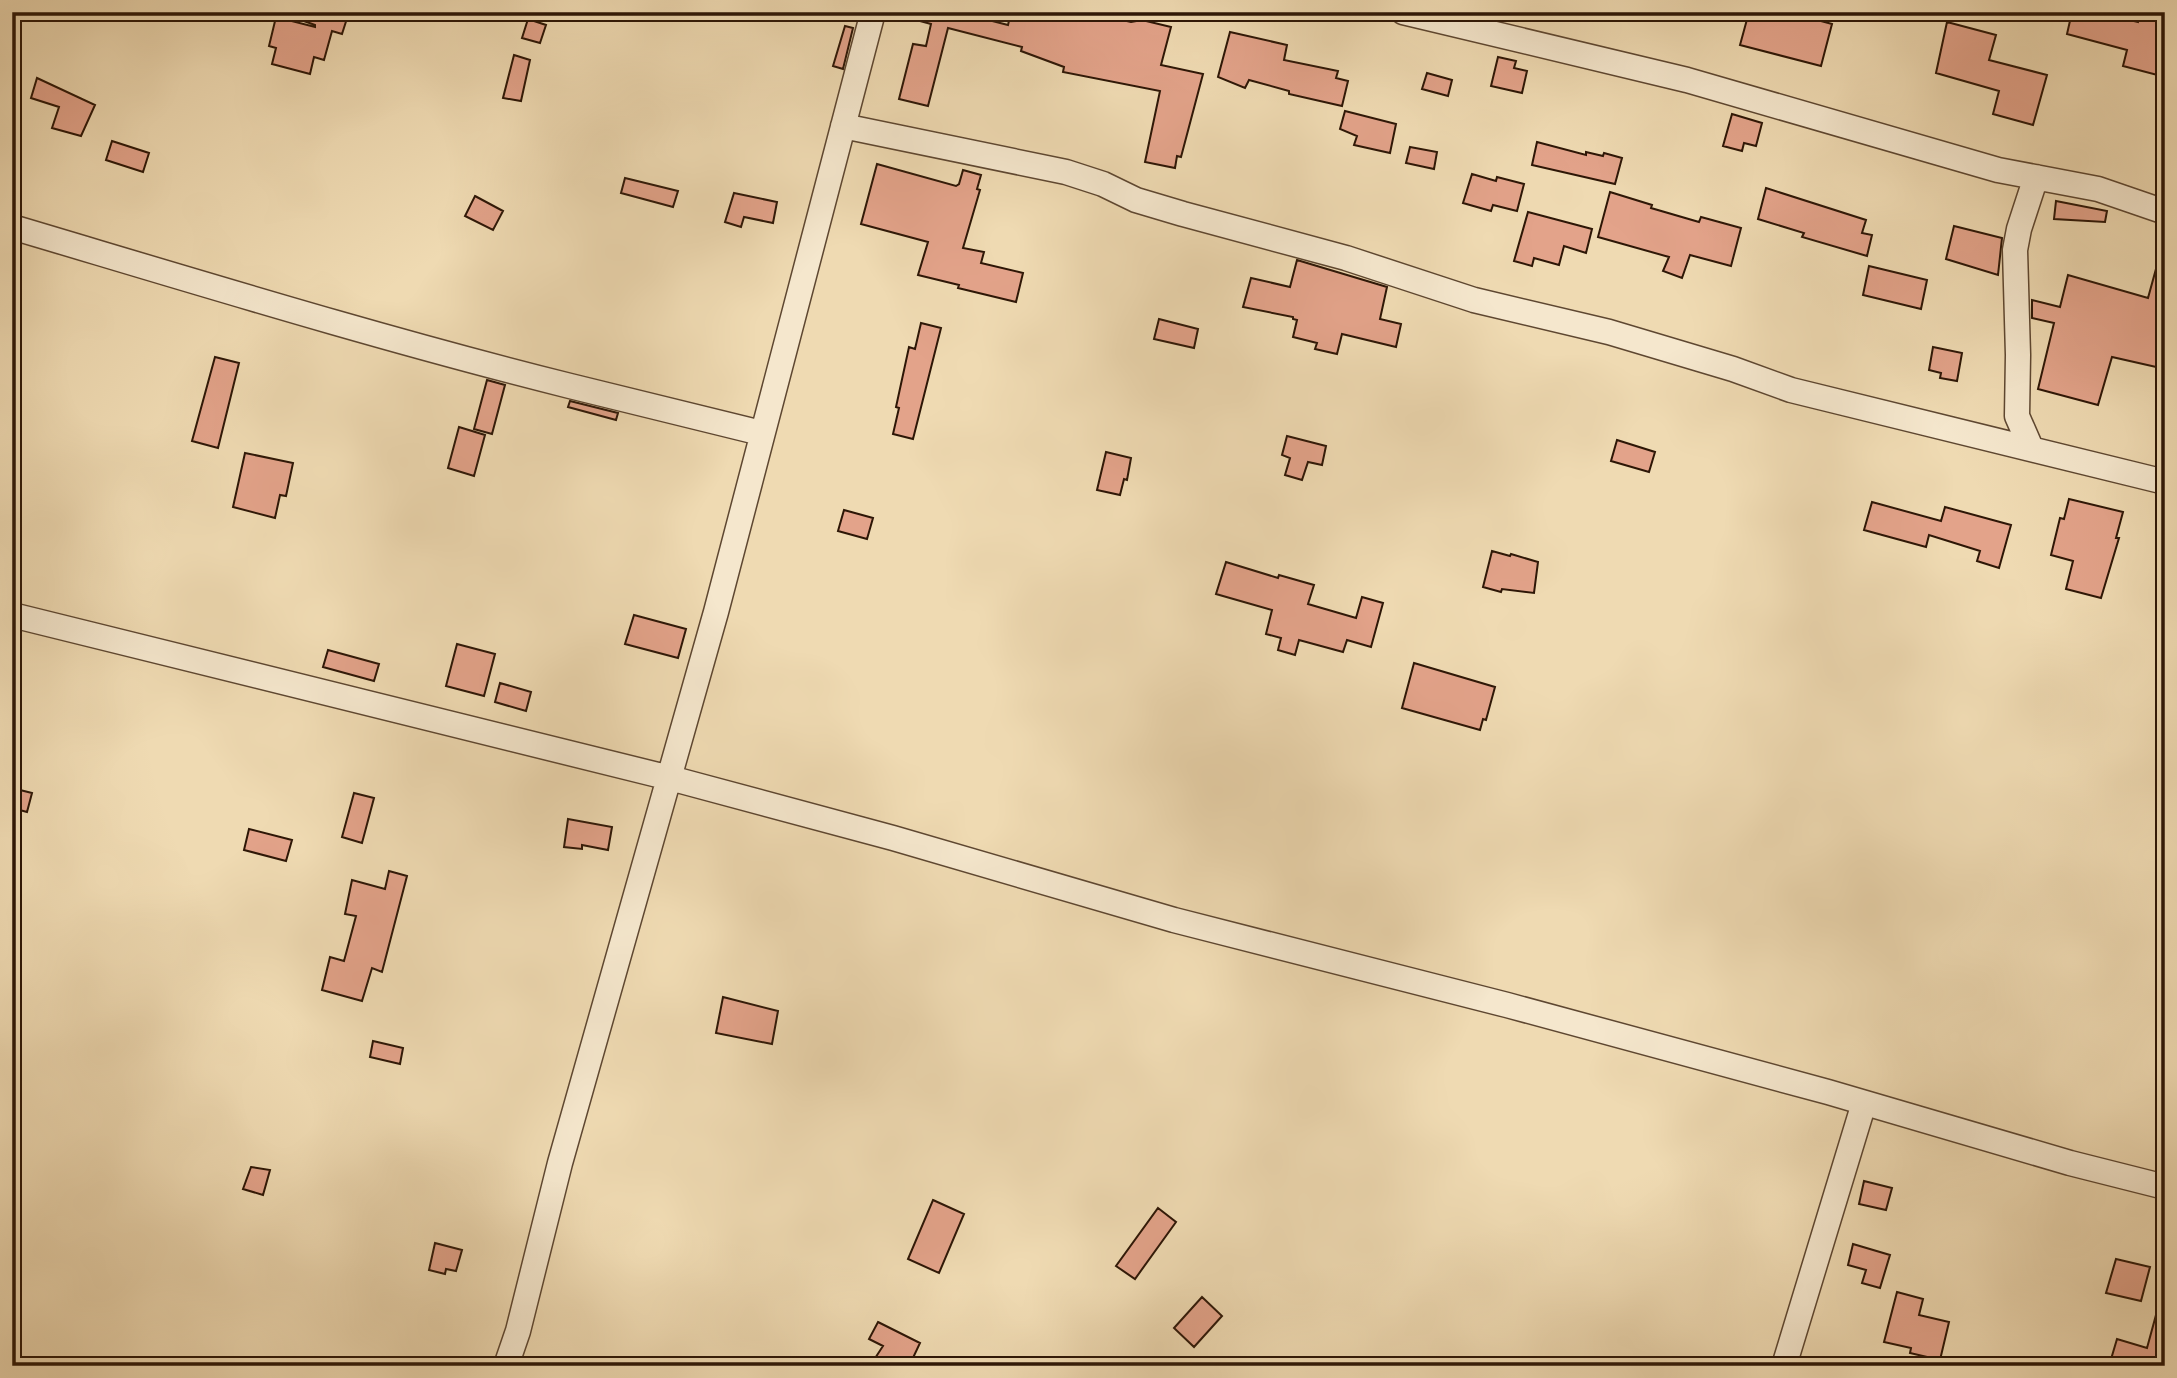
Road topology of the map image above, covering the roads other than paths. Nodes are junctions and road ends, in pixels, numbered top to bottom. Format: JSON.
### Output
{"nodes":[{"id":1,"x":873,"y":12,"type":"edge"},
{"id":2,"x":1403,"y":12,"type":"edge"},
{"id":3,"x":843,"y":126,"type":"junction"},
{"id":4,"x":2036,"y":177,"type":"junction"},
{"id":5,"x":2165,"y":212,"type":"edge"},
{"id":6,"x":12,"y":227,"type":"edge"},
{"id":7,"x":761,"y":433,"type":"junction"},
{"id":8,"x":2031,"y":448,"type":"junction"},
{"id":9,"x":2165,"y":482,"type":"edge"},
{"id":10,"x":12,"y":615,"type":"edge"},
{"id":11,"x":670,"y":778,"type":"junction"},
{"id":12,"x":1864,"y":1103,"type":"junction"},
{"id":13,"x":2165,"y":1187,"type":"edge"},
{"id":14,"x":506,"y":1366,"type":"edge"},
{"id":15,"x":1784,"y":1366,"type":"edge"}],
"edges":[{"from":1,"to":3,"type":"street"},
{"from":2,"to":4,"type":"street"},
{"from":3,"to":7,"type":"street"},
{"from":3,"to":8,"type":"street"},
{"from":4,"to":5,"type":"street"},
{"from":4,"to":8,"type":"street"},
{"from":6,"to":7,"type":"street"},
{"from":7,"to":11,"type":"street"},
{"from":8,"to":9,"type":"street"},
{"from":10,"to":11,"type":"street"},
{"from":11,"to":12,"type":"street"},
{"from":11,"to":14,"type":"street"},
{"from":12,"to":13,"type":"street"},
{"from":12,"to":15,"type":"street"}]}
